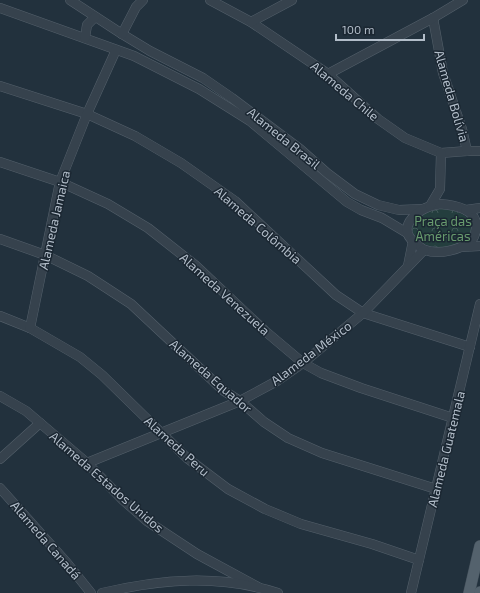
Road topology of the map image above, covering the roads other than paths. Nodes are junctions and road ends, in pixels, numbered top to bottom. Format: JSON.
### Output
{"nodes":[{"id":1,"x":70,"y":0,"type":"edge"},
{"id":2,"x":143,"y":0,"type":"edge"},
{"id":3,"x":210,"y":0,"type":"edge"},
{"id":4,"x":292,"y":0,"type":"edge"},
{"id":5,"x":463,"y":0,"type":"edge"},
{"id":6,"x":0,"y":8,"type":"edge"},
{"id":7,"x":96,"y":17,"type":"junction"},
{"id":8,"x":433,"y":18,"type":"junction"},
{"id":9,"x":251,"y":22,"type":"junction"},
{"id":10,"x":122,"y":34,"type":"junction"},
{"id":11,"x":85,"y":38,"type":"junction"},
{"id":12,"x":116,"y":50,"type":"junction"},
{"id":13,"x":150,"y":51,"type":"junction"},
{"id":14,"x":146,"y":61,"type":"junction"},
{"id":15,"x":328,"y":74,"type":"junction"},
{"id":16,"x":0,"y":86,"type":"edge"},
{"id":17,"x":87,"y":114,"type":"junction"},
{"id":18,"x":467,"y":151,"type":"junction"},
{"id":19,"x":480,"y":151,"type":"edge"},
{"id":20,"x":441,"y":153,"type":"junction"},
{"id":21,"x":0,"y":162,"type":"edge"},
{"id":22,"x":60,"y":182,"type":"junction"},
{"id":23,"x":440,"y":189,"type":"junction"},
{"id":24,"x":452,"y":205,"type":"junction"},
{"id":25,"x":426,"y":208,"type":"junction"},
{"id":26,"x":480,"y":208,"type":"edge"},
{"id":27,"x":480,"y":211,"type":"edge"},
{"id":28,"x":473,"y":215,"type":"edge"},
{"id":29,"x":407,"y":233,"type":"junction"},
{"id":30,"x":0,"y":239,"type":"edge"},
{"id":31,"x":413,"y":241,"type":"junction"},
{"id":32,"x":472,"y":241,"type":"edge"},
{"id":33,"x":480,"y":246,"type":"edge"},
{"id":34,"x":424,"y":250,"type":"junction"},
{"id":35,"x":45,"y":255,"type":"junction"},
{"id":36,"x":408,"y":266,"type":"junction"},
{"id":37,"x":480,"y":304,"type":"edge"},
{"id":38,"x":363,"y":313,"type":"junction"},
{"id":39,"x":0,"y":316,"type":"edge"},
{"id":40,"x":30,"y":328,"type":"junction"},
{"id":41,"x":470,"y":347,"type":"junction"},
{"id":42,"x":303,"y":363,"type":"junction"},
{"id":43,"x":224,"y":391,"type":"junction"},
{"id":44,"x":0,"y":396,"type":"edge"},
{"id":45,"x":236,"y":401,"type":"junction"},
{"id":46,"x":223,"y":408,"type":"junction"},
{"id":47,"x":454,"y":418,"type":"junction"},
{"id":48,"x":40,"y":423,"type":"junction"},
{"id":49,"x":161,"y":433,"type":"junction"},
{"id":50,"x":0,"y":459,"type":"edge"},
{"id":51,"x":87,"y":463,"type":"junction"},
{"id":52,"x":0,"y":488,"type":"edge"},
{"id":53,"x":436,"y":489,"type":"junction"},
{"id":54,"x":480,"y":546,"type":"edge"},
{"id":55,"x":418,"y":560,"type":"junction"},
{"id":56,"x":216,"y":565,"type":"junction"},
{"id":57,"x":210,"y":580,"type":"junction"},
{"id":58,"x":258,"y":586,"type":"junction"},
{"id":59,"x":91,"y":593,"type":"edge"},
{"id":60,"x":102,"y":593,"type":"edge"},
{"id":61,"x":278,"y":593,"type":"edge"},
{"id":62,"x":411,"y":593,"type":"edge"},
{"id":63,"x":469,"y":593,"type":"edge"}],
"edges":[{"from":1,"to":7,"type":"street","name":"Alameda Brasil"},
{"from":2,"to":10,"type":"street"},
{"from":3,"to":9,"type":"street","name":"Alameda Chile"},
{"from":4,"to":9,"type":"street"},
{"from":5,"to":8,"type":"street"},
{"from":6,"to":11,"type":"street","name":"Alameda Brasil"},
{"from":7,"to":10,"type":"street","name":"Alameda Brasil"},
{"from":7,"to":11,"type":"street"},
{"from":8,"to":15,"type":"street"},
{"from":8,"to":18,"type":"street","name":"Alameda Bolívia"},
{"from":9,"to":15,"type":"street","name":"Alameda Chile"},
{"from":10,"to":13,"type":"street","name":"Alameda Brasil"},
{"from":11,"to":12,"type":"street","name":"Alameda Brasil"},
{"from":12,"to":14,"type":"street","name":"Alameda Brasil"},
{"from":12,"to":17,"type":"street","name":"Alameda Jamaica"},
{"from":13,"to":14,"type":"street"},
{"from":13,"to":25,"type":"street","name":"Alameda Brasil"},
{"from":14,"to":29,"type":"street","name":"Alameda Brasil"},
{"from":15,"to":20,"type":"street","name":"Alameda Chile"},
{"from":16,"to":17,"type":"street","name":"Alameda Colômbia"},
{"from":17,"to":22,"type":"street","name":"Alameda Jamaica"},
{"from":17,"to":38,"type":"street","name":"Alameda Colômbia"},
{"from":18,"to":19,"type":"street"},
{"from":18,"to":20,"type":"street"},
{"from":20,"to":23,"type":"street"},
{"from":21,"to":22,"type":"street","name":"Alameda Venezuela"},
{"from":22,"to":35,"type":"street","name":"Alameda Jamaica"},
{"from":22,"to":42,"type":"street","name":"Alameda Venezuela"},
{"from":23,"to":24,"type":"street"},
{"from":23,"to":25,"type":"street"},
{"from":24,"to":25,"type":"street"},
{"from":24,"to":28,"type":"street"},
{"from":25,"to":29,"type":"street"},
{"from":26,"to":28,"type":"street"},
{"from":27,"to":28,"type":"street"},
{"from":28,"to":32,"type":"street"},
{"from":29,"to":31,"type":"street"},
{"from":30,"to":35,"type":"street","name":"Alameda Equador"},
{"from":31,"to":34,"type":"street"},
{"from":31,"to":36,"type":"street"},
{"from":32,"to":33,"type":"street"},
{"from":32,"to":34,"type":"street"},
{"from":34,"to":36,"type":"street","name":"Alameda México"},
{"from":35,"to":40,"type":"street","name":"Alameda Jamaica"},
{"from":35,"to":43,"type":"street","name":"Alameda Equador"},
{"from":36,"to":38,"type":"street","name":"Alameda México"},
{"from":37,"to":41,"type":"street","name":"Alameda Guatemala"},
{"from":38,"to":41,"type":"street","name":"Alameda Colômbia"},
{"from":38,"to":42,"type":"street","name":"Alameda México"},
{"from":39,"to":40,"type":"street","name":"Alameda Peru"},
{"from":40,"to":49,"type":"street","name":"Alameda Peru"},
{"from":41,"to":47,"type":"street","name":"Alameda Guatemala"},
{"from":42,"to":45,"type":"street","name":"Alameda México"},
{"from":42,"to":47,"type":"street","name":"Alameda Venezuela"},
{"from":43,"to":45,"type":"street","name":"Alameda Equador"},
{"from":43,"to":46,"type":"street"},
{"from":44,"to":48,"type":"street","name":"Alameda Estados Unidos"},
{"from":45,"to":46,"type":"street","name":"Alameda México"},
{"from":45,"to":53,"type":"street","name":"Alameda Equador"},
{"from":46,"to":49,"type":"street","name":"Alameda México"},
{"from":47,"to":53,"type":"street","name":"Alameda Guatemala"},
{"from":48,"to":50,"type":"street"},
{"from":48,"to":51,"type":"street","name":"Alameda Estados Unidos"},
{"from":49,"to":51,"type":"street","name":"Alameda México"},
{"from":49,"to":55,"type":"street","name":"Alameda Peru"},
{"from":51,"to":56,"type":"street","name":"Alameda Estados Unidos"},
{"from":52,"to":59,"type":"street","name":"Alameda Canadá"},
{"from":53,"to":55,"type":"street","name":"Alameda Guatemala"},
{"from":54,"to":63,"type":"main road"},
{"from":55,"to":62,"type":"street","name":"Alameda Guatemala"},
{"from":56,"to":57,"type":"street"},
{"from":56,"to":58,"type":"street","name":"Alameda Estados Unidos"},
{"from":57,"to":58,"type":"street"},
{"from":57,"to":60,"type":"street"},
{"from":58,"to":61,"type":"street"}]}
